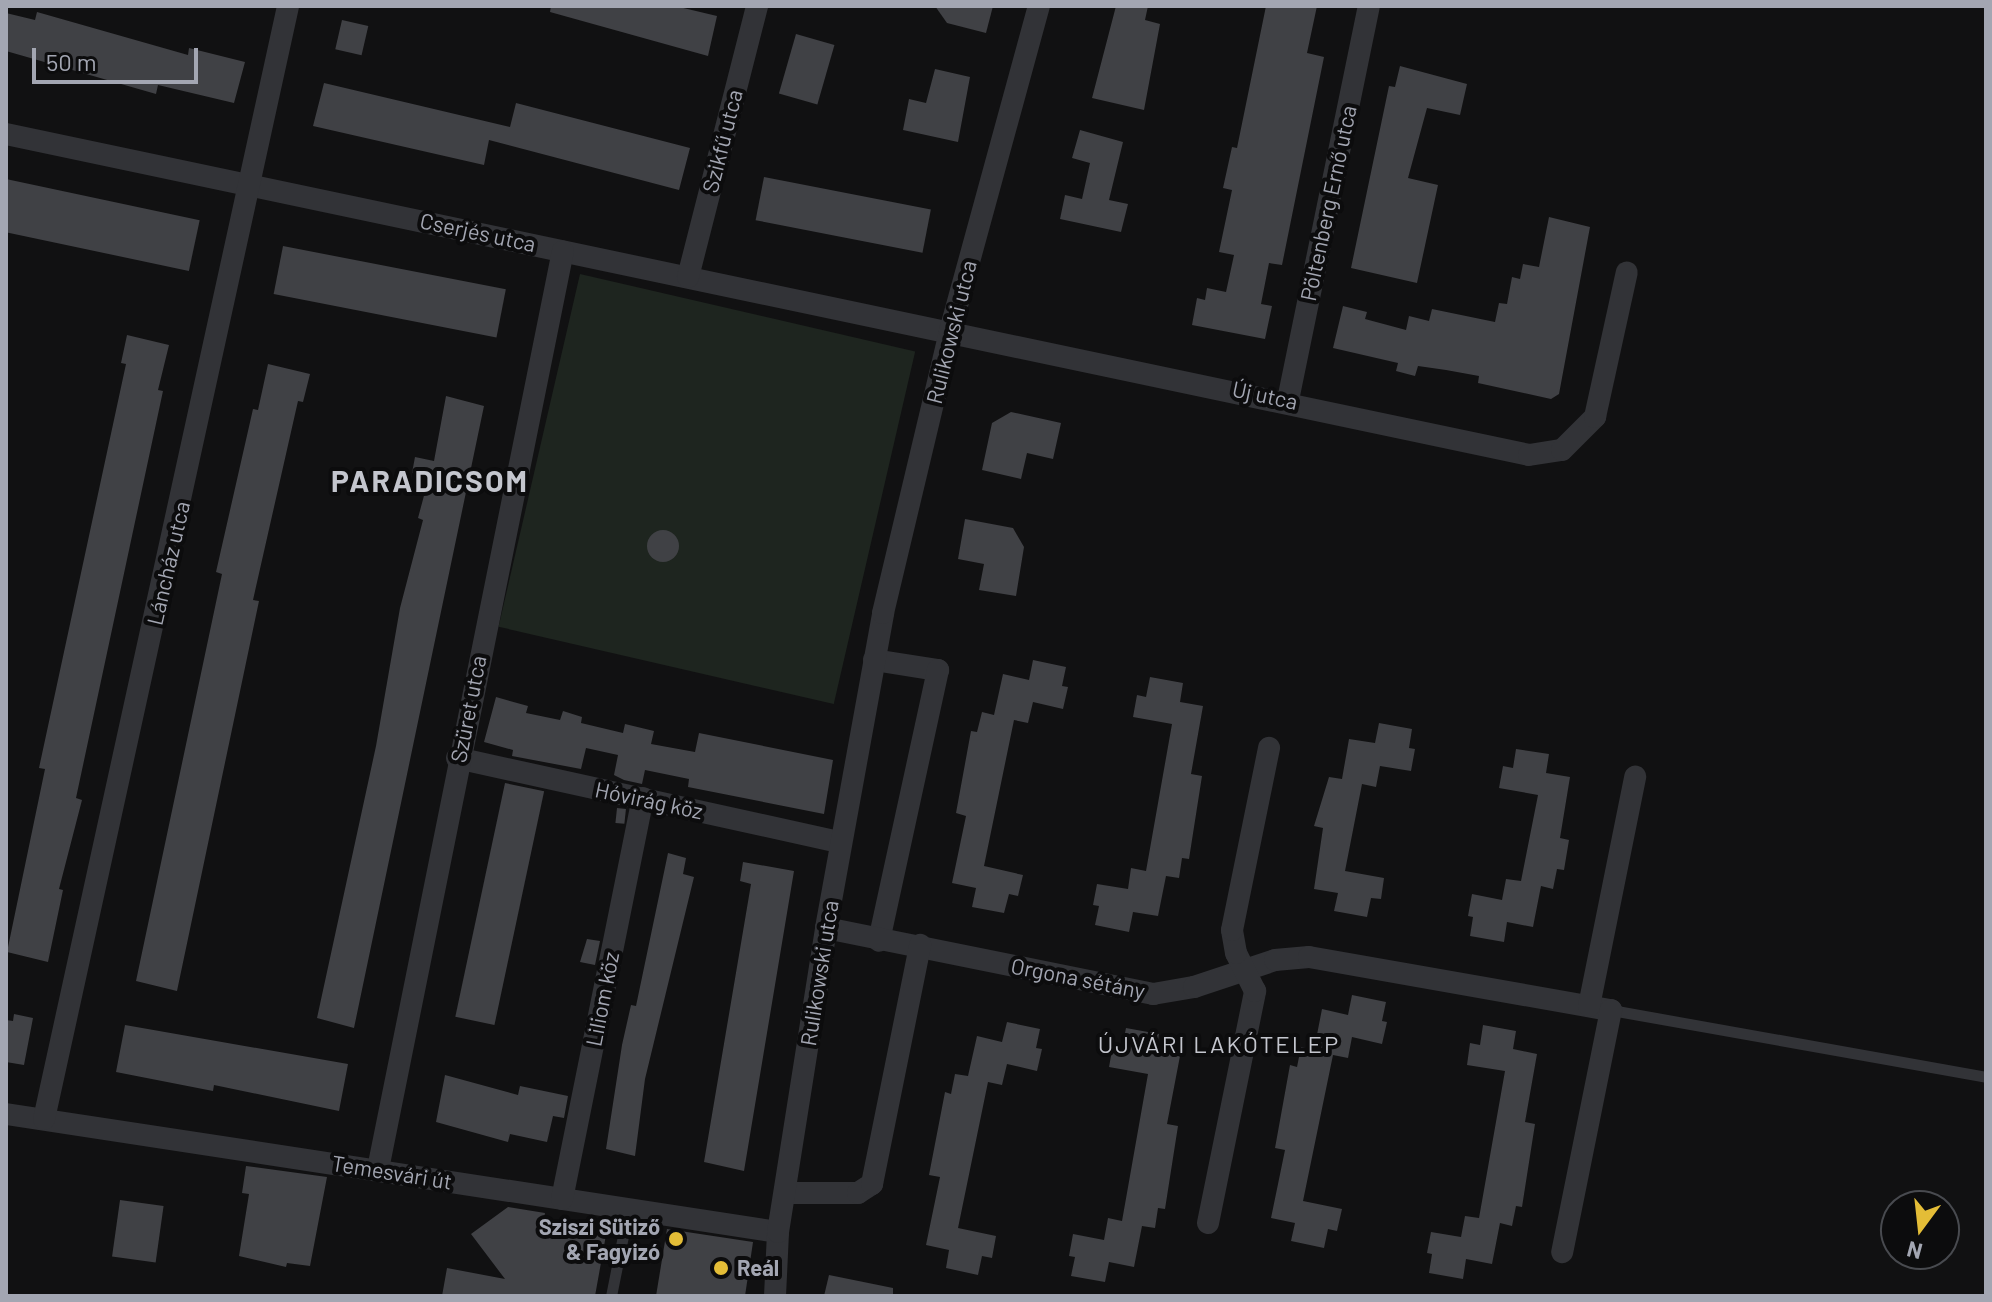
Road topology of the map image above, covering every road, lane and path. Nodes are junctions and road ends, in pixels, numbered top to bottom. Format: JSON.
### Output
{"nodes":[{"id":1,"x":288,"y":6,"type":"edge"},
{"id":2,"x":757,"y":6,"type":"edge"},
{"id":3,"x":1039,"y":6,"type":"edge"},
{"id":4,"x":1369,"y":6,"type":"edge"},
{"id":5,"x":6,"y":134,"type":"edge"},
{"id":6,"x":252,"y":182,"type":"junction"},
{"id":7,"x":563,"y":251,"type":"junction"},
{"id":8,"x":1627,"y":272,"type":"dead end"},
{"id":9,"x":688,"y":277,"type":"junction"},
{"id":10,"x":950,"y":331,"type":"junction"},
{"id":11,"x":1288,"y":400,"type":"junction"},
{"id":12,"x":874,"y":660,"type":"junction"},
{"id":13,"x":1269,"y":748,"type":"dead end"},
{"id":14,"x":457,"y":758,"type":"junction"},
{"id":15,"x":1635,"y":777,"type":"dead end"},
{"id":16,"x":643,"y":798,"type":"junction"},
{"id":17,"x":840,"y":842,"type":"junction"},
{"id":18,"x":826,"y":928,"type":"junction"},
{"id":19,"x":879,"y":941,"type":"junction"},
{"id":20,"x":920,"y":945,"type":"junction"},
{"id":21,"x":1245,"y":969,"type":"junction"},
{"id":22,"x":1589,"y":1006,"type":"junction"},
{"id":23,"x":1611,"y":1010,"type":"junction"},
{"id":24,"x":1986,"y":1077,"type":"edge"},
{"id":25,"x":6,"y":1114,"type":"edge"},
{"id":26,"x":44,"y":1119,"type":"junction"},
{"id":27,"x":378,"y":1169,"type":"junction"},
{"id":28,"x":785,"y":1193,"type":"junction"},
{"id":29,"x":562,"y":1199,"type":"junction"},
{"id":30,"x":628,"y":1211,"type":"junction"},
{"id":31,"x":1208,"y":1223,"type":"dead end"},
{"id":32,"x":778,"y":1232,"type":"junction"},
{"id":33,"x":1562,"y":1252,"type":"dead end"},
{"id":34,"x":611,"y":1296,"type":"edge"},
{"id":35,"x":775,"y":1296,"type":"edge"}],
"edges":[{"from":1,"to":6,"type":"street","name":"Láncház utca"},
{"from":2,"to":9,"type":"street","name":"Szikfű utca"},
{"from":3,"to":10,"type":"street","name":"Rulikowski utca"},
{"from":4,"to":11,"type":"street","name":"Pöltenberg Ernő utca"},
{"from":5,"to":6,"type":"street","name":"Cserjés utca"},
{"from":6,"to":7,"type":"street","name":"Cserjés utca"},
{"from":6,"to":26,"type":"street","name":"Láncház utca"},
{"from":7,"to":9,"type":"street","name":"Cserjés utca"},
{"from":7,"to":14,"type":"street","name":"Szüret utca"},
{"from":8,"to":11,"type":"street","name":"Új utca"},
{"from":9,"to":10,"type":"street","name":"Cserjés utca"},
{"from":10,"to":11,"type":"street","name":"Új utca"},
{"from":10,"to":12,"type":"street","name":"Rulikowski utca"},
{"from":12,"to":17,"type":"street","name":"Rulikowski utca"},
{"from":12,"to":19,"type":"street"},
{"from":13,"to":21,"type":"street"},
{"from":14,"to":16,"type":"street","name":"Hóvirág köz"},
{"from":14,"to":27,"type":"street","name":"Szüret utca"},
{"from":15,"to":22,"type":"street"},
{"from":16,"to":17,"type":"street","name":"Hóvirág köz"},
{"from":16,"to":29,"type":"street","name":"Liliom köz"},
{"from":17,"to":18,"type":"street","name":"Rulikowski utca"},
{"from":18,"to":19,"type":"street","name":"Orgona sétány"},
{"from":18,"to":28,"type":"street","name":"Rulikowski utca"},
{"from":19,"to":20,"type":"street","name":"Orgona sétány"},
{"from":20,"to":21,"type":"street","name":"Orgona sétány"},
{"from":20,"to":28,"type":"street"},
{"from":21,"to":22,"type":"street","name":"Orgona sétány"},
{"from":21,"to":31,"type":"street"},
{"from":22,"to":23,"type":"street","name":"Orgona sétány"},
{"from":23,"to":24,"type":"lane"},
{"from":23,"to":33,"type":"street"},
{"from":25,"to":26,"type":"street","name":"Temesvári út"},
{"from":26,"to":27,"type":"street","name":"Temesvári út"},
{"from":27,"to":29,"type":"street","name":"Temesvári út"},
{"from":28,"to":32,"type":"street","name":"Rulikowski utca"},
{"from":29,"to":30,"type":"street","name":"Temesvári út"},
{"from":30,"to":32,"type":"street","name":"Temesvári út"},
{"from":30,"to":34,"type":"lane"},
{"from":32,"to":35,"type":"street","name":"Rulikowski utca"}]}
